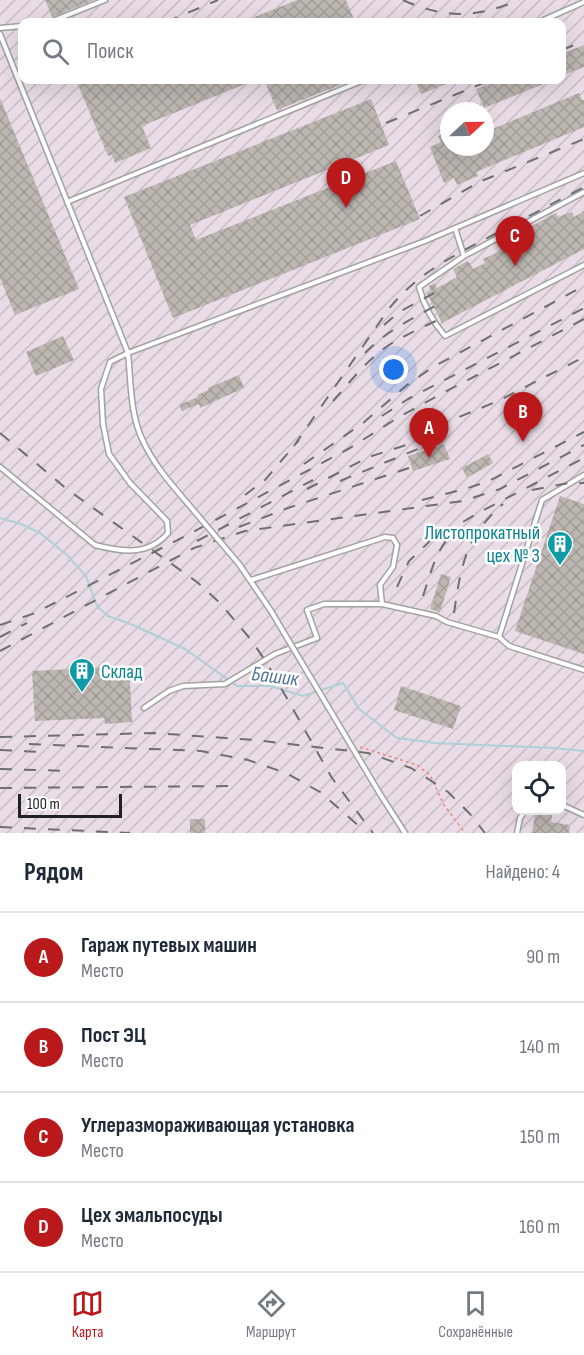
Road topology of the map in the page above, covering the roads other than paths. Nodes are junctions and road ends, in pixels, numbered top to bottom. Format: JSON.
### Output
{"nodes":[{"id":1,"x":105,"y":0,"type":"edge"},
{"id":2,"x":584,"y":2,"type":"edge"},
{"id":3,"x":60,"y":18,"type":"edge"},
{"id":4,"x":548,"y":18,"type":"edge"},
{"id":5,"x":18,"y":26,"type":"edge"},
{"id":6,"x":0,"y":28,"type":"edge"},
{"id":7,"x":0,"y":34,"type":"edge"},
{"id":8,"x":18,"y":78,"type":"edge"},
{"id":9,"x":20,"y":84,"type":"edge"},
{"id":10,"x":354,"y":84,"type":"edge"},
{"id":11,"x":584,"y":173,"type":"edge"},
{"id":12,"x":584,"y":192,"type":"edge"},
{"id":13,"x":68,"y":202,"type":"junction"},
{"id":14,"x":455,"y":228,"type":"junction"},
{"id":15,"x":464,"y":256,"type":"junction"},
{"id":16,"x":584,"y":265,"type":"edge"},
{"id":17,"x":128,"y":353,"type":"junction"},
{"id":18,"x":0,"y":467,"type":"edge"},
{"id":19,"x":584,"y":475,"type":"edge"},
{"id":20,"x":251,"y":580,"type":"junction"},
{"id":21,"x":382,"y":604,"type":"junction"},
{"id":22,"x":499,"y":637,"type":"junction"},
{"id":23,"x":584,"y":670,"type":"edge"},
{"id":24,"x":144,"y":708,"type":"dead end"},
{"id":25,"x":566,"y":807,"type":"edge"},
{"id":26,"x":522,"y":815,"type":"edge"},
{"id":27,"x":584,"y":815,"type":"edge"},
{"id":28,"x":405,"y":833,"type":"edge"},
{"id":29,"x":517,"y":833,"type":"edge"}],
"edges":[{"from":1,"to":3,"type":"lane"},
{"from":2,"to":4,"type":"lane"},
{"from":5,"to":6,"type":"lane"},
{"from":7,"to":8,"type":"lane"},
{"from":9,"to":13,"type":"lane"},
{"from":10,"to":13,"type":"lane"},
{"from":11,"to":14,"type":"lane"},
{"from":12,"to":15,"type":"lane"},
{"from":13,"to":17,"type":"lane"},
{"from":14,"to":15,"type":"lane"},
{"from":14,"to":17,"type":"lane"},
{"from":15,"to":16,"type":"lane"},
{"from":17,"to":18,"type":"lane"},
{"from":17,"to":20,"type":"lane","bridge":true},
{"from":19,"to":22,"type":"lane"},
{"from":20,"to":21,"type":"lane"},
{"from":20,"to":28,"type":"lane","bridge":true},
{"from":21,"to":22,"type":"lane"},
{"from":21,"to":24,"type":"lane"},
{"from":22,"to":23,"type":"lane"},
{"from":25,"to":27,"type":"lane"},
{"from":26,"to":29,"type":"lane"}]}
